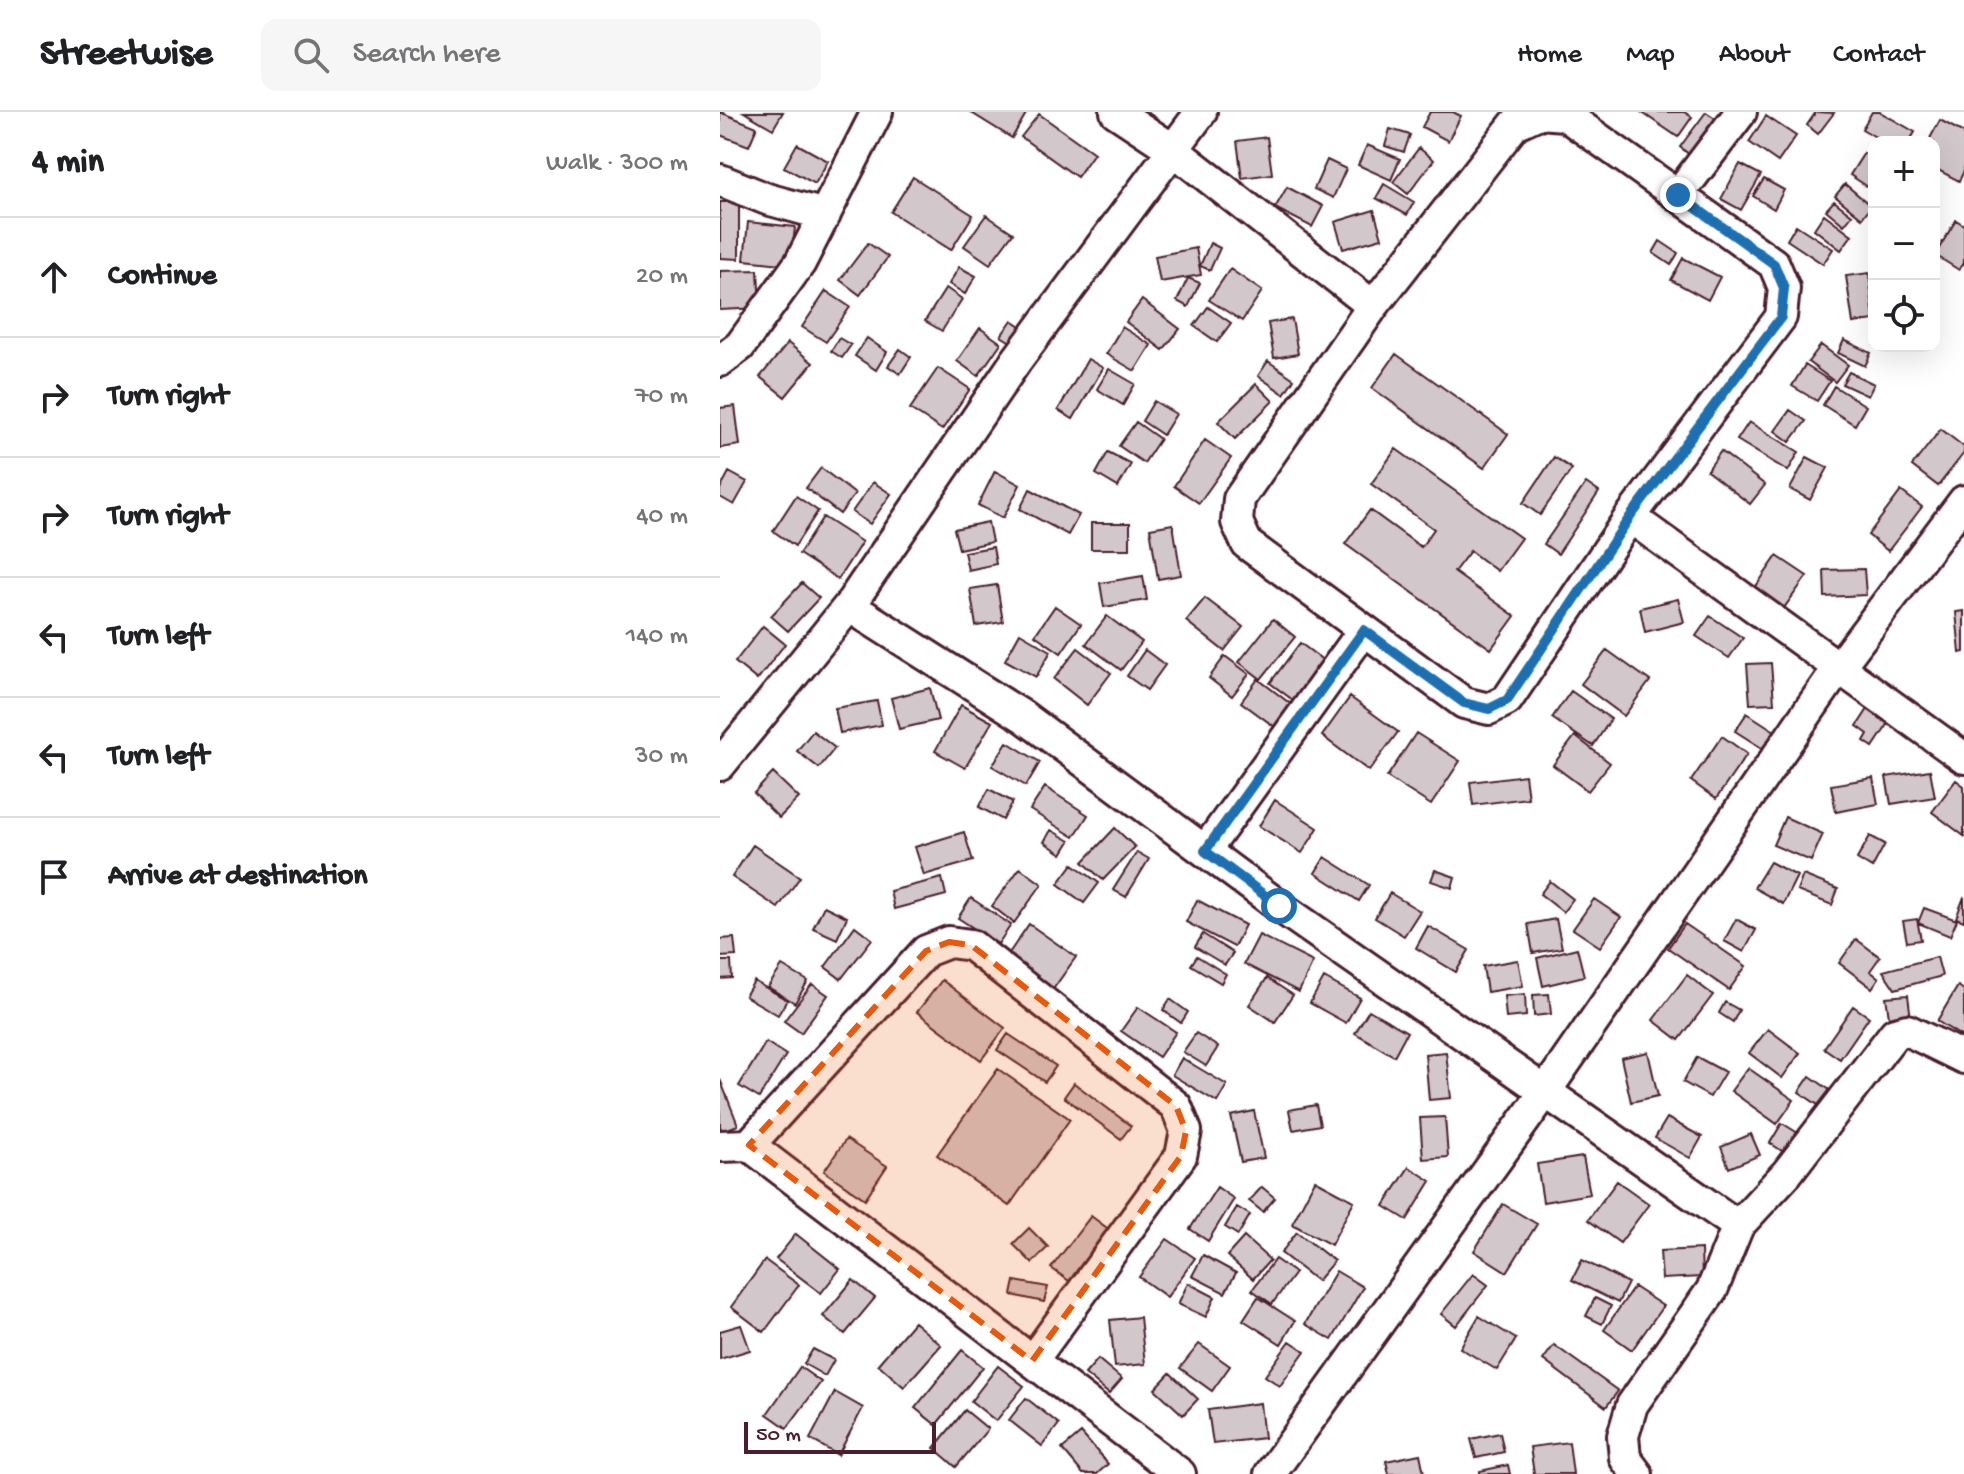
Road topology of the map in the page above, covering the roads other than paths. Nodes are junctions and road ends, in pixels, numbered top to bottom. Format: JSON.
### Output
{"nodes":[{"id":1,"x":877,"y":112,"type":"edge"},
{"id":2,"x":1116,"y":112,"type":"edge"},
{"id":3,"x":1201,"y":112,"type":"edge"},
{"id":4,"x":1741,"y":112,"type":"edge"},
{"id":5,"x":1172,"y":149,"type":"junction"},
{"id":6,"x":720,"y":180,"type":"edge"},
{"id":7,"x":1678,"y":195,"type":"junction"},
{"id":8,"x":825,"y":215,"type":"junction"},
{"id":9,"x":1373,"y":306,"type":"junction"},
{"id":10,"x":720,"y":361,"type":"edge"},
{"id":11,"x":1964,"y":501,"type":"edge"},
{"id":12,"x":1630,"y":517,"type":"junction"},
{"id":13,"x":849,"y":606,"type":"junction"},
{"id":14,"x":1364,"y":630,"type":"junction"},
{"id":15,"x":1839,"y":667,"type":"junction"},
{"id":16,"x":1964,"y":758,"type":"edge"},
{"id":17,"x":720,"y":765,"type":"edge"},
{"id":18,"x":1205,"y":851,"type":"junction"},
{"id":19,"x":1964,"y":1058,"type":"edge"},
{"id":20,"x":1545,"y":1092,"type":"junction"},
{"id":21,"x":734,"y":1145,"type":"edge"},
{"id":22,"x":1738,"y":1226,"type":"junction"},
{"id":23,"x":1032,"y":1361,"type":"junction"},
{"id":24,"x":1180,"y":1474,"type":"edge"},
{"id":25,"x":1270,"y":1474,"type":"edge"},
{"id":26,"x":1637,"y":1474,"type":"edge"}],
"edges":[{"from":1,"to":8,"type":"street"},
{"from":2,"to":5,"type":"street"},
{"from":3,"to":5,"type":"street"},
{"from":4,"to":7,"type":"street"},
{"from":5,"to":9,"type":"street"},
{"from":5,"to":13,"type":"street"},
{"from":6,"to":8,"type":"street"},
{"from":7,"to":9,"type":"street"},
{"from":7,"to":12,"type":"street"},
{"from":8,"to":10,"type":"street"},
{"from":9,"to":14,"type":"street"},
{"from":11,"to":15,"type":"street"},
{"from":12,"to":14,"type":"street"},
{"from":12,"to":15,"type":"street"},
{"from":13,"to":17,"type":"street"},
{"from":13,"to":18,"type":"street"},
{"from":14,"to":18,"type":"street"},
{"from":15,"to":16,"type":"street"},
{"from":15,"to":20,"type":"street"},
{"from":18,"to":20,"type":"street"},
{"from":19,"to":22,"type":"street"},
{"from":20,"to":22,"type":"street"},
{"from":20,"to":25,"type":"street"},
{"from":21,"to":23,"type":"street"},
{"from":21,"to":23,"type":"street"},
{"from":22,"to":26,"type":"street"},
{"from":23,"to":24,"type":"street"}]}
